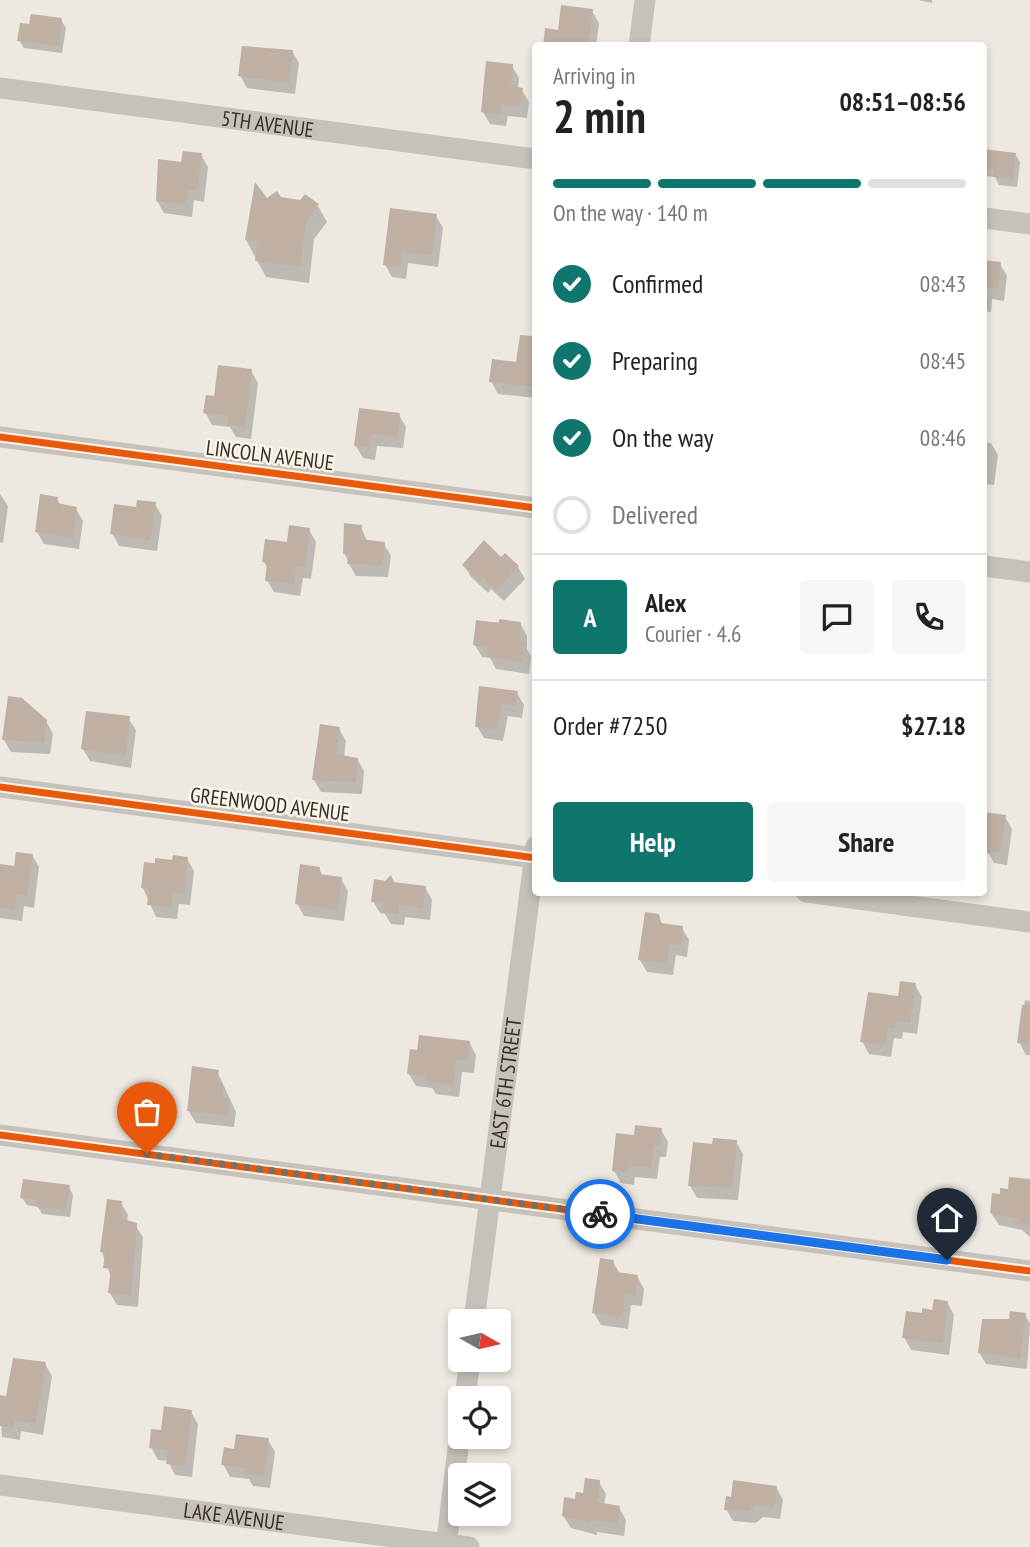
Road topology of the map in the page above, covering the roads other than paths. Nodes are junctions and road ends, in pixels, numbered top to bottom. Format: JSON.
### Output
{"nodes":[{"id":1,"x":645,"y":0,"type":"edge"},
{"id":2,"x":640,"y":42,"type":"edge"},
{"id":3,"x":0,"y":88,"type":"edge"},
{"id":4,"x":532,"y":158,"type":"edge"},
{"id":5,"x":987,"y":218,"type":"edge"},
{"id":6,"x":1030,"y":224,"type":"edge"},
{"id":7,"x":0,"y":438,"type":"edge"},
{"id":8,"x":532,"y":507,"type":"edge"},
{"id":9,"x":987,"y":566,"type":"edge"},
{"id":10,"x":1030,"y":572,"type":"edge"},
{"id":11,"x":0,"y":787,"type":"edge"},
{"id":12,"x":532,"y":854,"type":"edge"},
{"id":13,"x":532,"y":877,"type":"edge"},
{"id":14,"x":836,"y":896,"type":"edge"},
{"id":15,"x":1030,"y":922,"type":"edge"},
{"id":16,"x":0,"y":1135,"type":"edge"},
{"id":17,"x":490,"y":1199,"type":"junction"},
{"id":18,"x":1030,"y":1270,"type":"edge"},
{"id":19,"x":476,"y":1309,"type":"edge"},
{"id":20,"x":458,"y":1449,"type":"edge"},
{"id":21,"x":0,"y":1485,"type":"edge"},
{"id":22,"x":446,"y":1545,"type":"edge"},
{"id":23,"x":469,"y":1547,"type":"edge"}],
"edges":[{"from":1,"to":2,"type":"street"},
{"from":3,"to":4,"type":"street","name":"5TH AVENUE"},
{"from":5,"to":6,"type":"street"},
{"from":7,"to":8,"type":"street","name":"LINCOLN AVENUE"},
{"from":9,"to":10,"type":"street"},
{"from":11,"to":12,"type":"street","name":"GREENWOOD AVENUE"},
{"from":13,"to":17,"type":"street","name":"EAST 6TH STREET"},
{"from":14,"to":15,"type":"street"},
{"from":16,"to":17,"type":"street"},
{"from":17,"to":18,"type":"street"},
{"from":17,"to":19,"type":"street","name":"EAST 6TH STREET"},
{"from":20,"to":22,"type":"street"},
{"from":21,"to":22,"type":"street","name":"LAKE AVENUE"},
{"from":22,"to":23,"type":"street","name":"LAKE AVENUE"}]}
